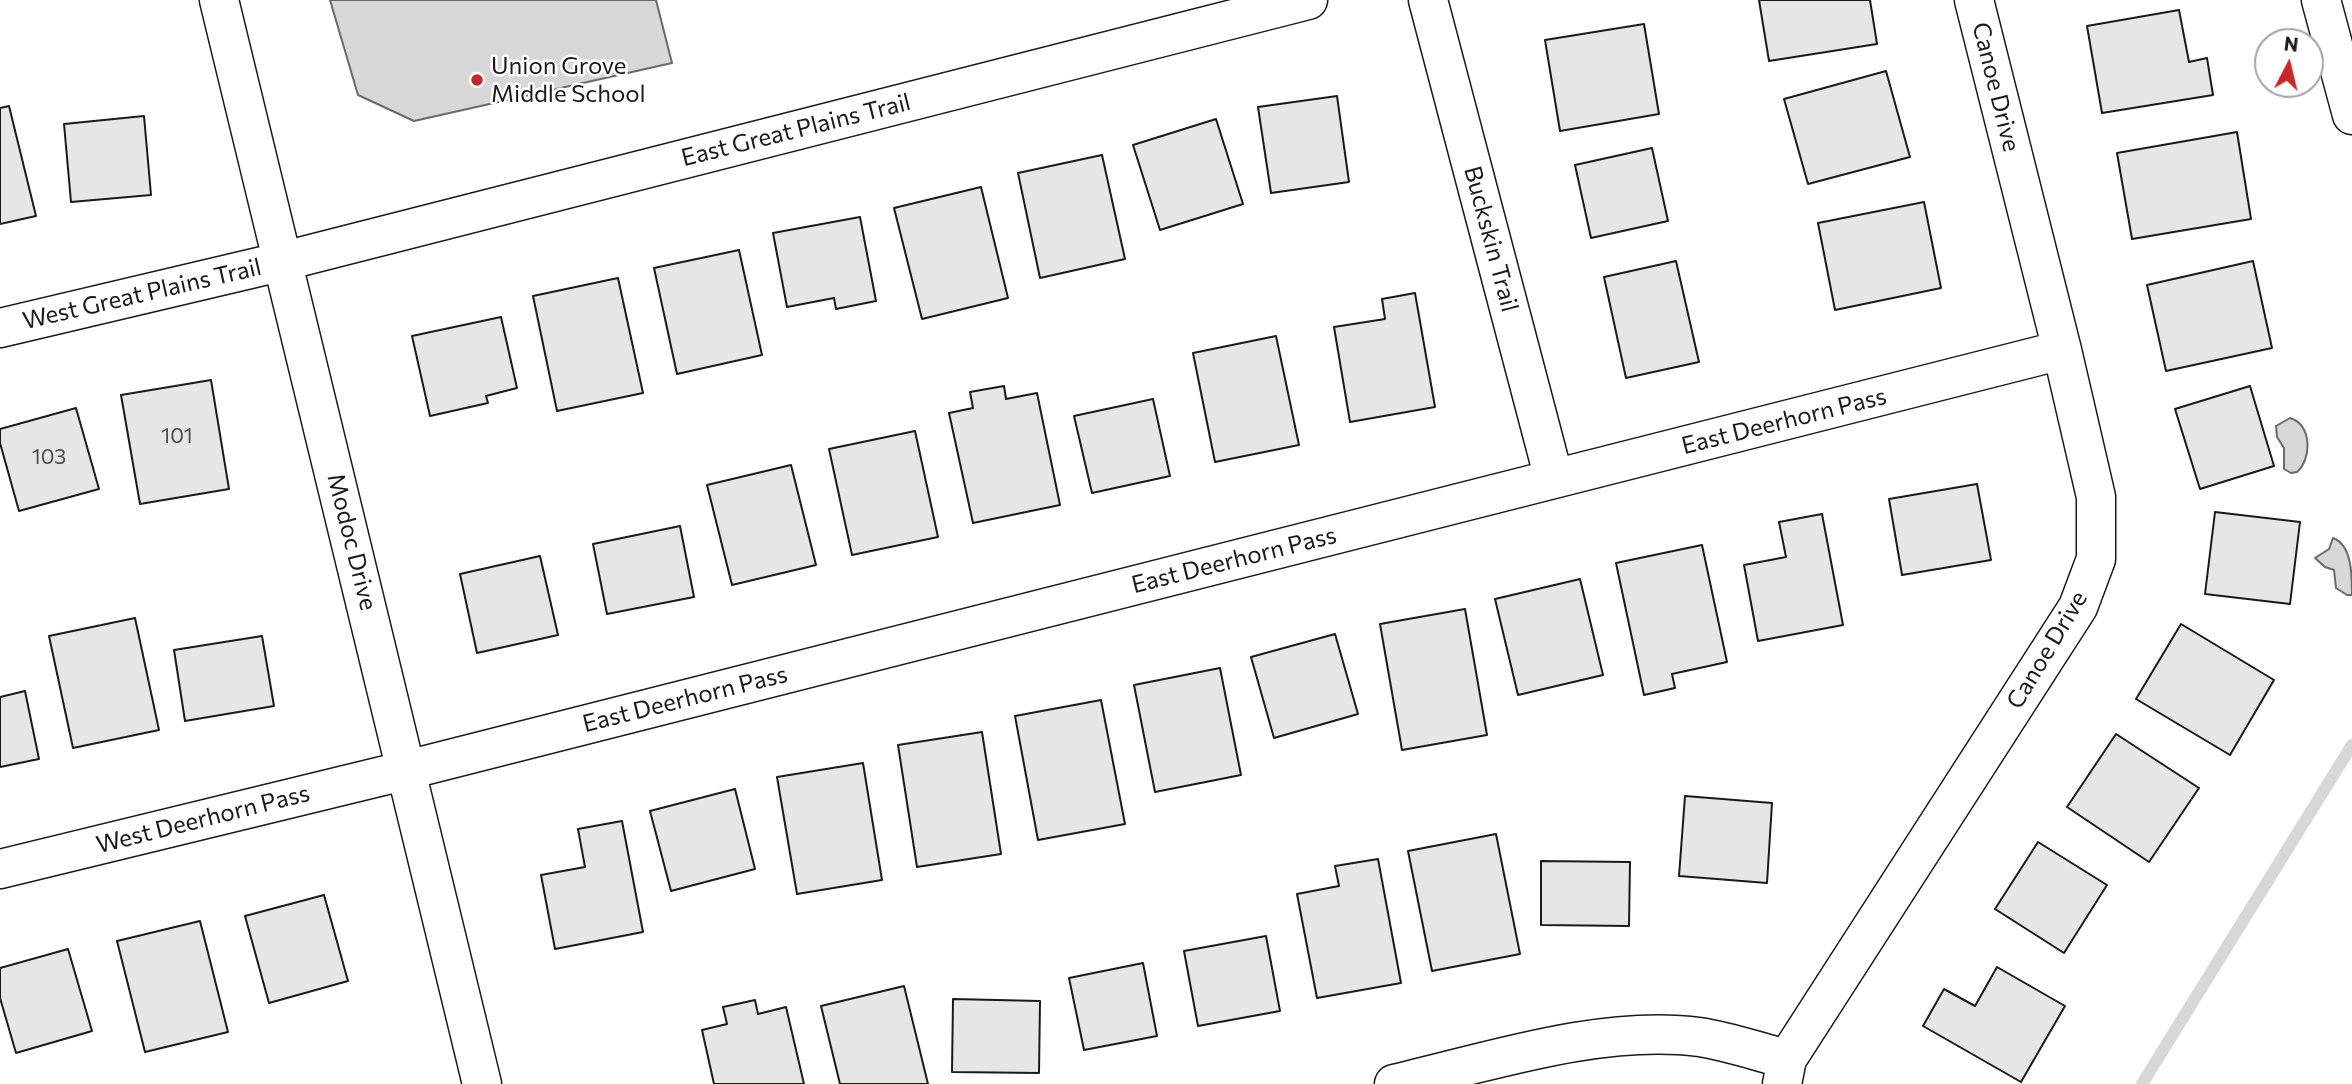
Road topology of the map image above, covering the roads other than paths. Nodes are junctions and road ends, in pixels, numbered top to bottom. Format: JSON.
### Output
{"nodes":[{"id":1,"x":219,"y":0,"type":"edge"},
{"id":2,"x":1308,"y":0,"type":"edge"},
{"id":3,"x":1428,"y":0,"type":"edge"},
{"id":4,"x":1974,"y":0,"type":"edge"},
{"id":5,"x":2321,"y":0,"type":"edge"},
{"id":6,"x":2352,"y":116,"type":"edge"},
{"id":7,"x":284,"y":261,"type":"junction"},
{"id":8,"x":0,"y":328,"type":"edge"},
{"id":9,"x":2062,"y":350,"type":"junction"},
{"id":10,"x":1554,"y":479,"type":"junction"},
{"id":11,"x":407,"y":770,"type":"junction"},
{"id":12,"x":0,"y":869,"type":"edge"},
{"id":13,"x":1785,"y":1071,"type":"edge"},
{"id":14,"x":482,"y":1084,"type":"edge"},
{"id":15,"x":1394,"y":1084,"type":"edge"}],
"edges":[{"from":1,"to":7,"type":"street","name":"Modoc Drive"},
{"from":2,"to":7,"type":"street","name":"East Great Plains Trail"},
{"from":3,"to":10,"type":"street","name":"Buckskin Trail"},
{"from":4,"to":9,"type":"street","name":"Canoe Drive"},
{"from":5,"to":6,"type":"street"},
{"from":7,"to":8,"type":"street","name":"West Great Plains Trail"},
{"from":7,"to":11,"type":"street","name":"Modoc Drive"},
{"from":9,"to":10,"type":"street","name":"East Deerhorn Pass"},
{"from":9,"to":13,"type":"street","name":"Canoe Drive"},
{"from":10,"to":11,"type":"street","name":"East Deerhorn Pass"},
{"from":11,"to":12,"type":"street","name":"West Deerhorn Pass"},
{"from":11,"to":14,"type":"street","name":"Modoc Drive"},
{"from":13,"to":15,"type":"street"}]}
